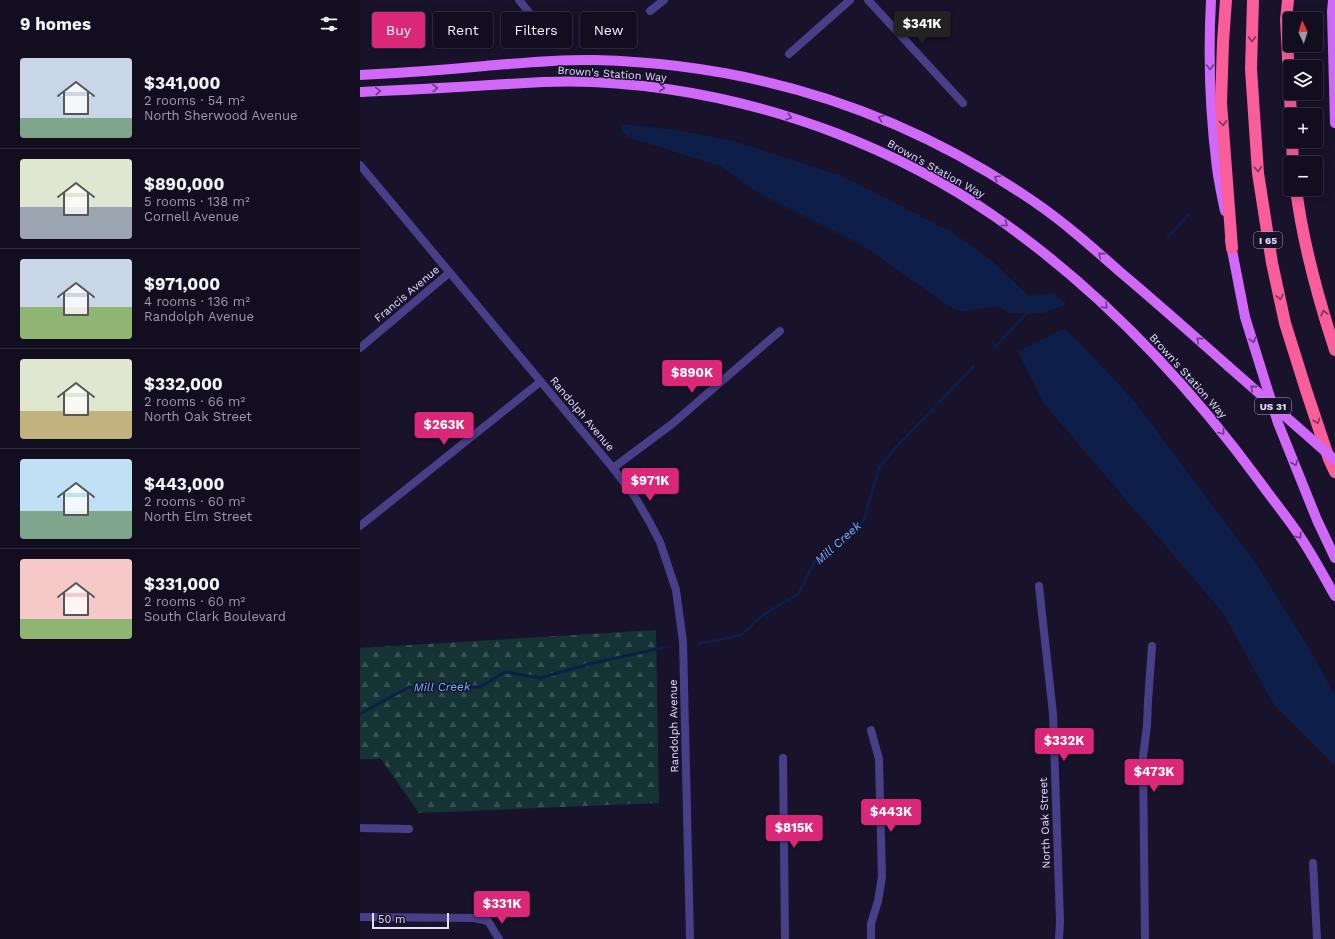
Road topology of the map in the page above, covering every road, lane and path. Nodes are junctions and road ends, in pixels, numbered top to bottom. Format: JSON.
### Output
{"nodes":[{"id":1,"x":519,"y":0,"type":"edge"},
{"id":2,"x":664,"y":0,"type":"edge"},
{"id":3,"x":850,"y":0,"type":"edge"},
{"id":4,"x":868,"y":0,"type":"edge"},
{"id":5,"x":1211,"y":0,"type":"edge"},
{"id":6,"x":1226,"y":0,"type":"edge"},
{"id":7,"x":1253,"y":0,"type":"edge"},
{"id":8,"x":1288,"y":0,"type":"edge"},
{"id":9,"x":1333,"y":0,"type":"edge"},
{"id":10,"x":650,"y":11,"type":"dead end"},
{"id":11,"x":529,"y":12,"type":"edge"},
{"id":12,"x":789,"y":54,"type":"dead end"},
{"id":13,"x":360,"y":75,"type":"edge"},
{"id":14,"x":360,"y":92,"type":"edge"},
{"id":15,"x":963,"y":103,"type":"dead end"},
{"id":16,"x":1291,"y":108,"type":"edge"},
{"id":17,"x":1335,"y":123,"type":"edge"},
{"id":18,"x":360,"y":165,"type":"edge"},
{"id":19,"x":1297,"y":196,"type":"edge"},
{"id":20,"x":1232,"y":248,"type":"junction"},
{"id":21,"x":449,"y":273,"type":"junction"},
{"id":22,"x":780,"y":331,"type":"dead end"},
{"id":23,"x":360,"y":348,"type":"edge"},
{"id":24,"x":1335,"y":350,"type":"edge"},
{"id":25,"x":540,"y":382,"type":"junction"},
{"id":26,"x":1335,"y":460,"type":"edge"},
{"id":27,"x":613,"y":468,"type":"junction"},
{"id":28,"x":1335,"y":472,"type":"edge"},
{"id":29,"x":360,"y":526,"type":"edge"},
{"id":30,"x":1335,"y":558,"type":"edge"},
{"id":31,"x":1039,"y":586,"type":"dead end"},
{"id":32,"x":1335,"y":596,"type":"edge"},
{"id":33,"x":1152,"y":646,"type":"dead end"},
{"id":34,"x":871,"y":730,"type":"dead end"},
{"id":35,"x":783,"y":758,"type":"dead end"},
{"id":36,"x":360,"y":828,"type":"edge"},
{"id":37,"x":409,"y":829,"type":"dead end"},
{"id":38,"x":1313,"y":863,"type":"dead end"},
{"id":39,"x":360,"y":917,"type":"edge"},
{"id":40,"x":499,"y":939,"type":"edge"},
{"id":41,"x":690,"y":939,"type":"edge"},
{"id":42,"x":785,"y":939,"type":"edge"},
{"id":43,"x":872,"y":939,"type":"edge"},
{"id":44,"x":1059,"y":939,"type":"edge"},
{"id":45,"x":1145,"y":939,"type":"edge"},
{"id":46,"x":1317,"y":939,"type":"edge"}],
"edges":[{"from":1,"to":11,"type":"street"},
{"from":2,"to":10,"type":"street"},
{"from":3,"to":12,"type":"street"},
{"from":4,"to":15,"type":"street"},
{"from":5,"to":20,"type":"main road","number":"US 31","one_way":true},
{"from":6,"to":20,"type":"highway","one_way":true},
{"from":7,"to":28,"type":"highway","number":"I 65","one_way":true},
{"from":8,"to":16,"type":"highway"},
{"from":9,"to":17,"type":"main road"},
{"from":26,"to":13,"type":"main road","name":"Brown's Station Way","one_way":true,"bridge":true},
{"from":14,"to":32,"type":"main road","name":"Brown's Station Way","one_way":true},
{"from":18,"to":21,"type":"street","name":"Randolph Avenue"},
{"from":24,"to":19,"type":"highway","one_way":true},
{"from":20,"to":30,"type":"main road","number":"US 31","one_way":true},
{"from":21,"to":23,"type":"street","name":"Francis Avenue"},
{"from":21,"to":25,"type":"street","name":"Randolph Avenue"},
{"from":22,"to":27,"type":"street"},
{"from":25,"to":27,"type":"street","name":"Randolph Avenue"},
{"from":25,"to":29,"type":"street"},
{"from":27,"to":41,"type":"street","name":"Randolph Avenue"},
{"from":31,"to":44,"type":"street","name":"North Oak Street"},
{"from":33,"to":45,"type":"street"},
{"from":34,"to":43,"type":"street"},
{"from":35,"to":42,"type":"street"},
{"from":36,"to":37,"type":"street"},
{"from":38,"to":46,"type":"street"},
{"from":39,"to":40,"type":"street"}]}
